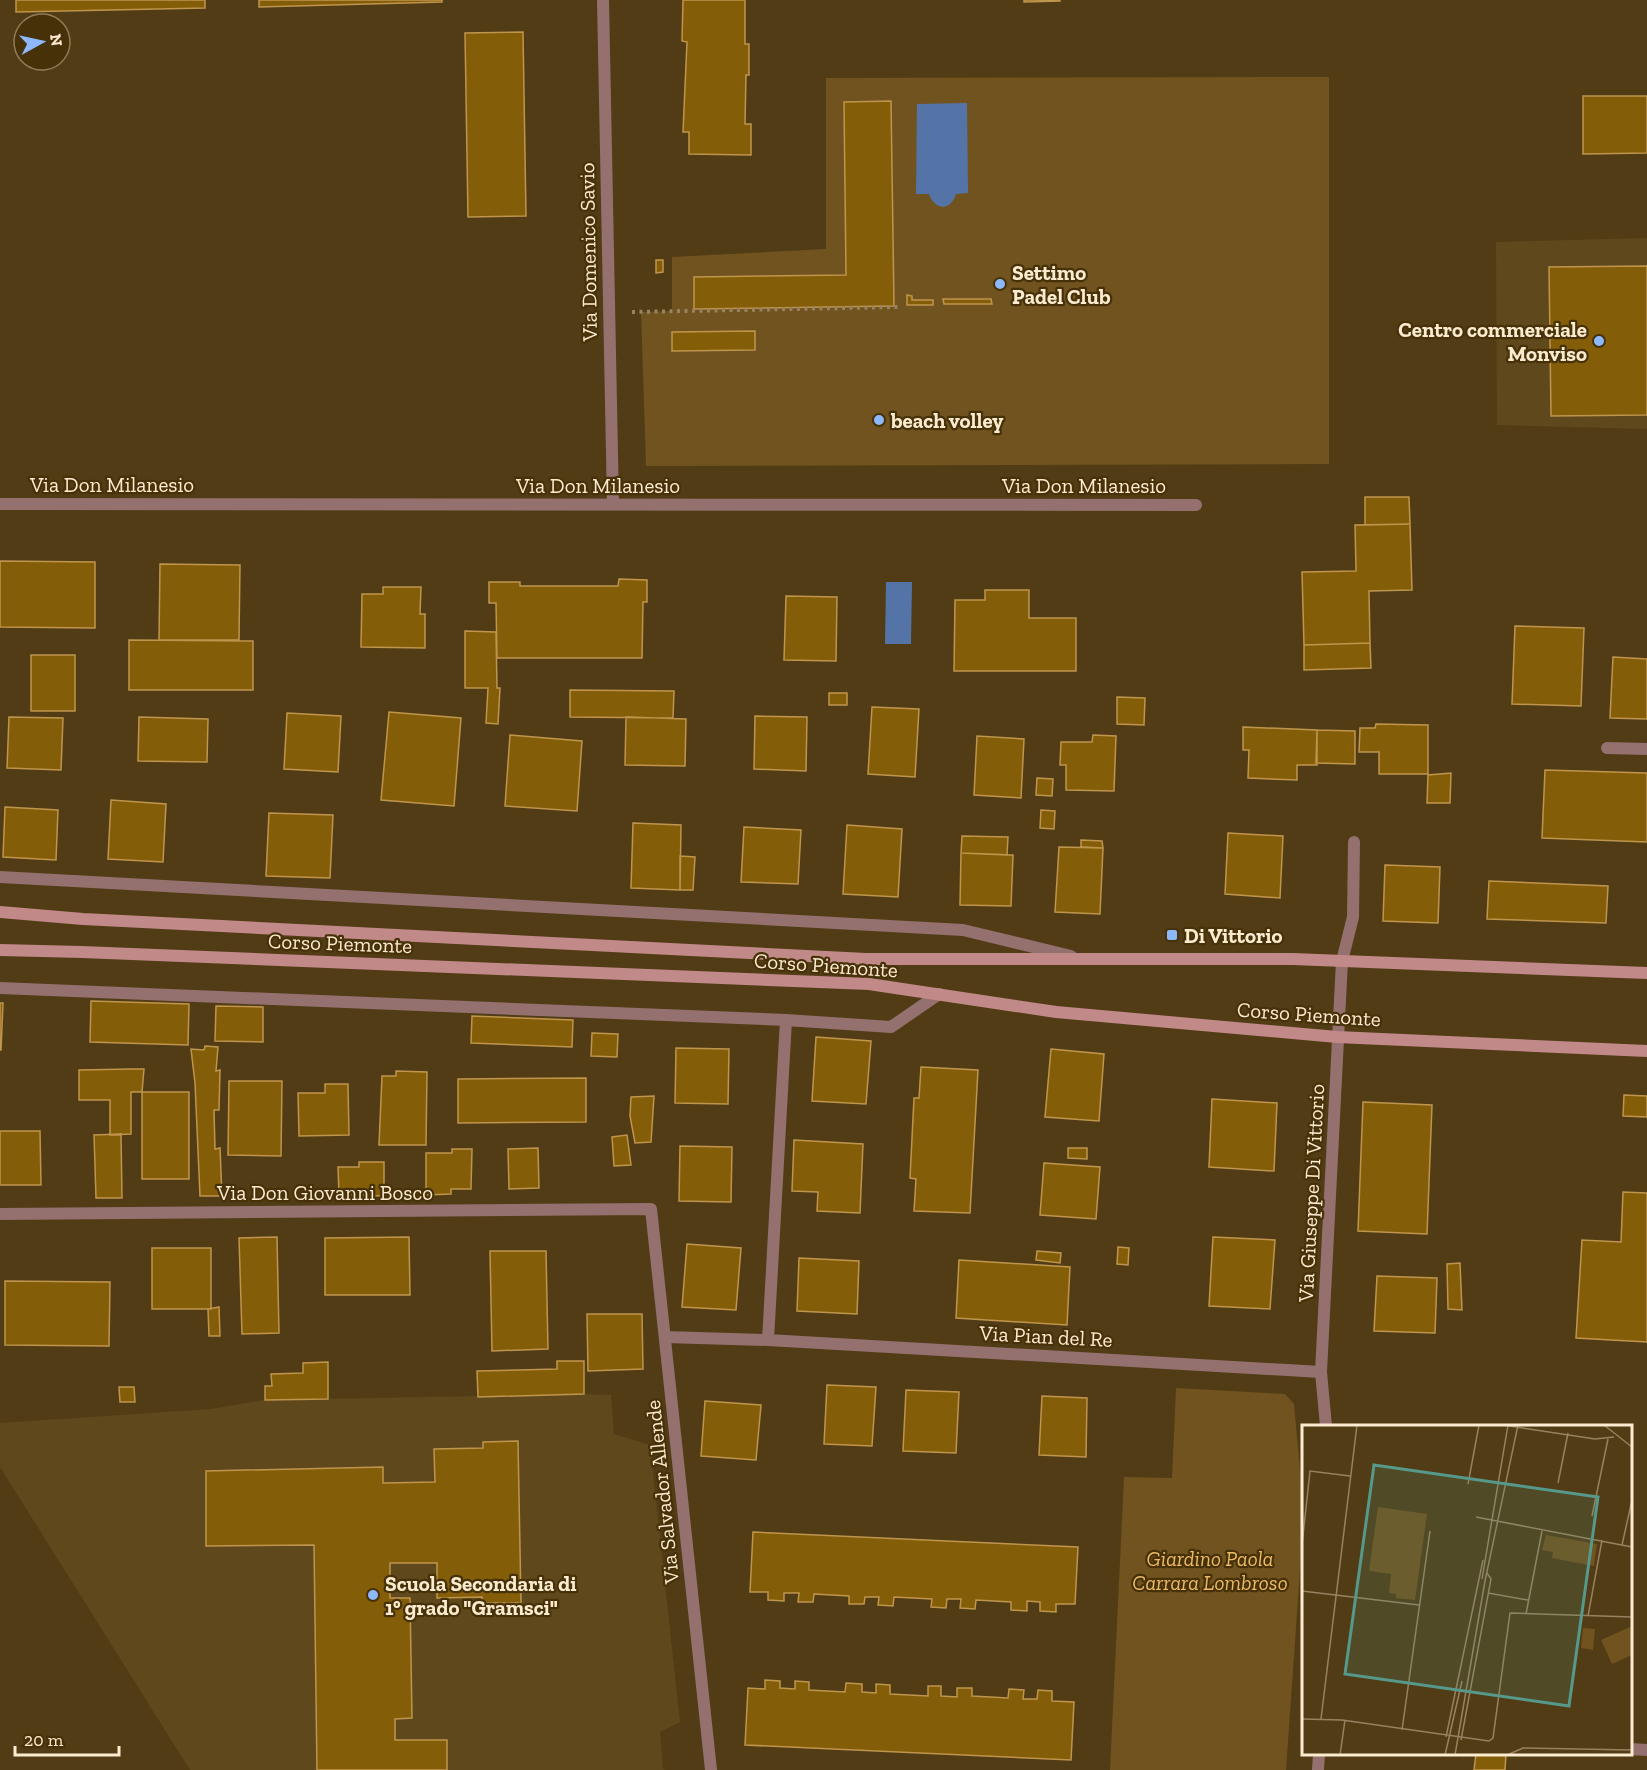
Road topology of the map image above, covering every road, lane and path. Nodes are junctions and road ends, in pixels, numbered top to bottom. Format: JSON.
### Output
{"nodes":[{"id":1,"x":603,"y":0,"type":"edge"},
{"id":2,"x":898,"y":307,"type":"dead end"},
{"id":3,"x":609,"y":313,"type":"junction"},
{"id":4,"x":0,"y":504,"type":"edge"},
{"id":5,"x":613,"y":504,"type":"junction"},
{"id":6,"x":1196,"y":505,"type":"dead end"},
{"id":7,"x":1607,"y":748,"type":"dead end"},
{"id":8,"x":1647,"y":749,"type":"edge"},
{"id":9,"x":1354,"y":842,"type":"dead end"},
{"id":10,"x":0,"y":877,"type":"edge"},
{"id":11,"x":0,"y":912,"type":"edge"},
{"id":12,"x":0,"y":950,"type":"edge"},
{"id":13,"x":1081,"y":959,"type":"junction"},
{"id":14,"x":1342,"y":962,"type":"junction"},
{"id":15,"x":1647,"y":973,"type":"edge"},
{"id":16,"x":0,"y":988,"type":"edge"},
{"id":17,"x":939,"y":994,"type":"junction"},
{"id":18,"x":786,"y":1020,"type":"junction"},
{"id":19,"x":1337,"y":1037,"type":"junction"},
{"id":20,"x":1647,"y":1051,"type":"edge"},
{"id":21,"x":651,"y":1209,"type":"joint"},
{"id":22,"x":0,"y":1214,"type":"edge"},
{"id":23,"x":665,"y":1337,"type":"junction"},
{"id":24,"x":768,"y":1340,"type":"junction"},
{"id":25,"x":1322,"y":1372,"type":"junction"},
{"id":26,"x":1326,"y":1425,"type":"edge"},
{"id":27,"x":1632,"y":1749,"type":"edge"},
{"id":28,"x":1647,"y":1750,"type":"edge"},
{"id":29,"x":1319,"y":1755,"type":"edge"},
{"id":30,"x":711,"y":1770,"type":"edge"},
{"id":31,"x":1318,"y":1770,"type":"edge"}],
"edges":[{"from":1,"to":3,"type":"street","name":"Via Domenico Savio"},
{"from":2,"to":3,"type":"path"},
{"from":3,"to":5,"type":"street","name":"Via Domenico Savio"},
{"from":4,"to":5,"type":"street","name":"Via Don Milanesio"},
{"from":5,"to":6,"type":"street","name":"Via Don Milanesio"},
{"from":7,"to":8,"type":"street"},
{"from":9,"to":14,"type":"street","name":"Via Giuseppe Di Vittorio"},
{"from":10,"to":13,"type":"street","name":"Corso Piemonte"},
{"from":11,"to":13,"type":"main road","name":"Corso Piemonte"},
{"from":12,"to":17,"type":"main road","name":"Corso Piemonte"},
{"from":13,"to":14,"type":"main road","name":"Corso Piemonte"},
{"from":14,"to":15,"type":"main road","name":"Corso Piemonte"},
{"from":14,"to":19,"type":"street","name":"Via Giuseppe Di Vittorio"},
{"from":16,"to":18,"type":"street"},
{"from":17,"to":18,"type":"street"},
{"from":17,"to":19,"type":"main road","name":"Corso Piemonte"},
{"from":18,"to":24,"type":"street"},
{"from":19,"to":20,"type":"main road","name":"Corso Piemonte"},
{"from":19,"to":25,"type":"street","name":"Via Giuseppe Di Vittorio"},
{"from":21,"to":22,"type":"street","name":"Via Don Giovanni Bosco"},
{"from":21,"to":23,"type":"street","name":"Via Salvador Allende"},
{"from":23,"to":24,"type":"street","name":"Via Pian del Re"},
{"from":23,"to":30,"type":"street","name":"Via Salvador Allende"},
{"from":24,"to":25,"type":"street","name":"Via Pian del Re"},
{"from":25,"to":26,"type":"street","name":"Via Giuseppe Di Vittorio"},
{"from":27,"to":28,"type":"street"},
{"from":29,"to":31,"type":"street"}]}
